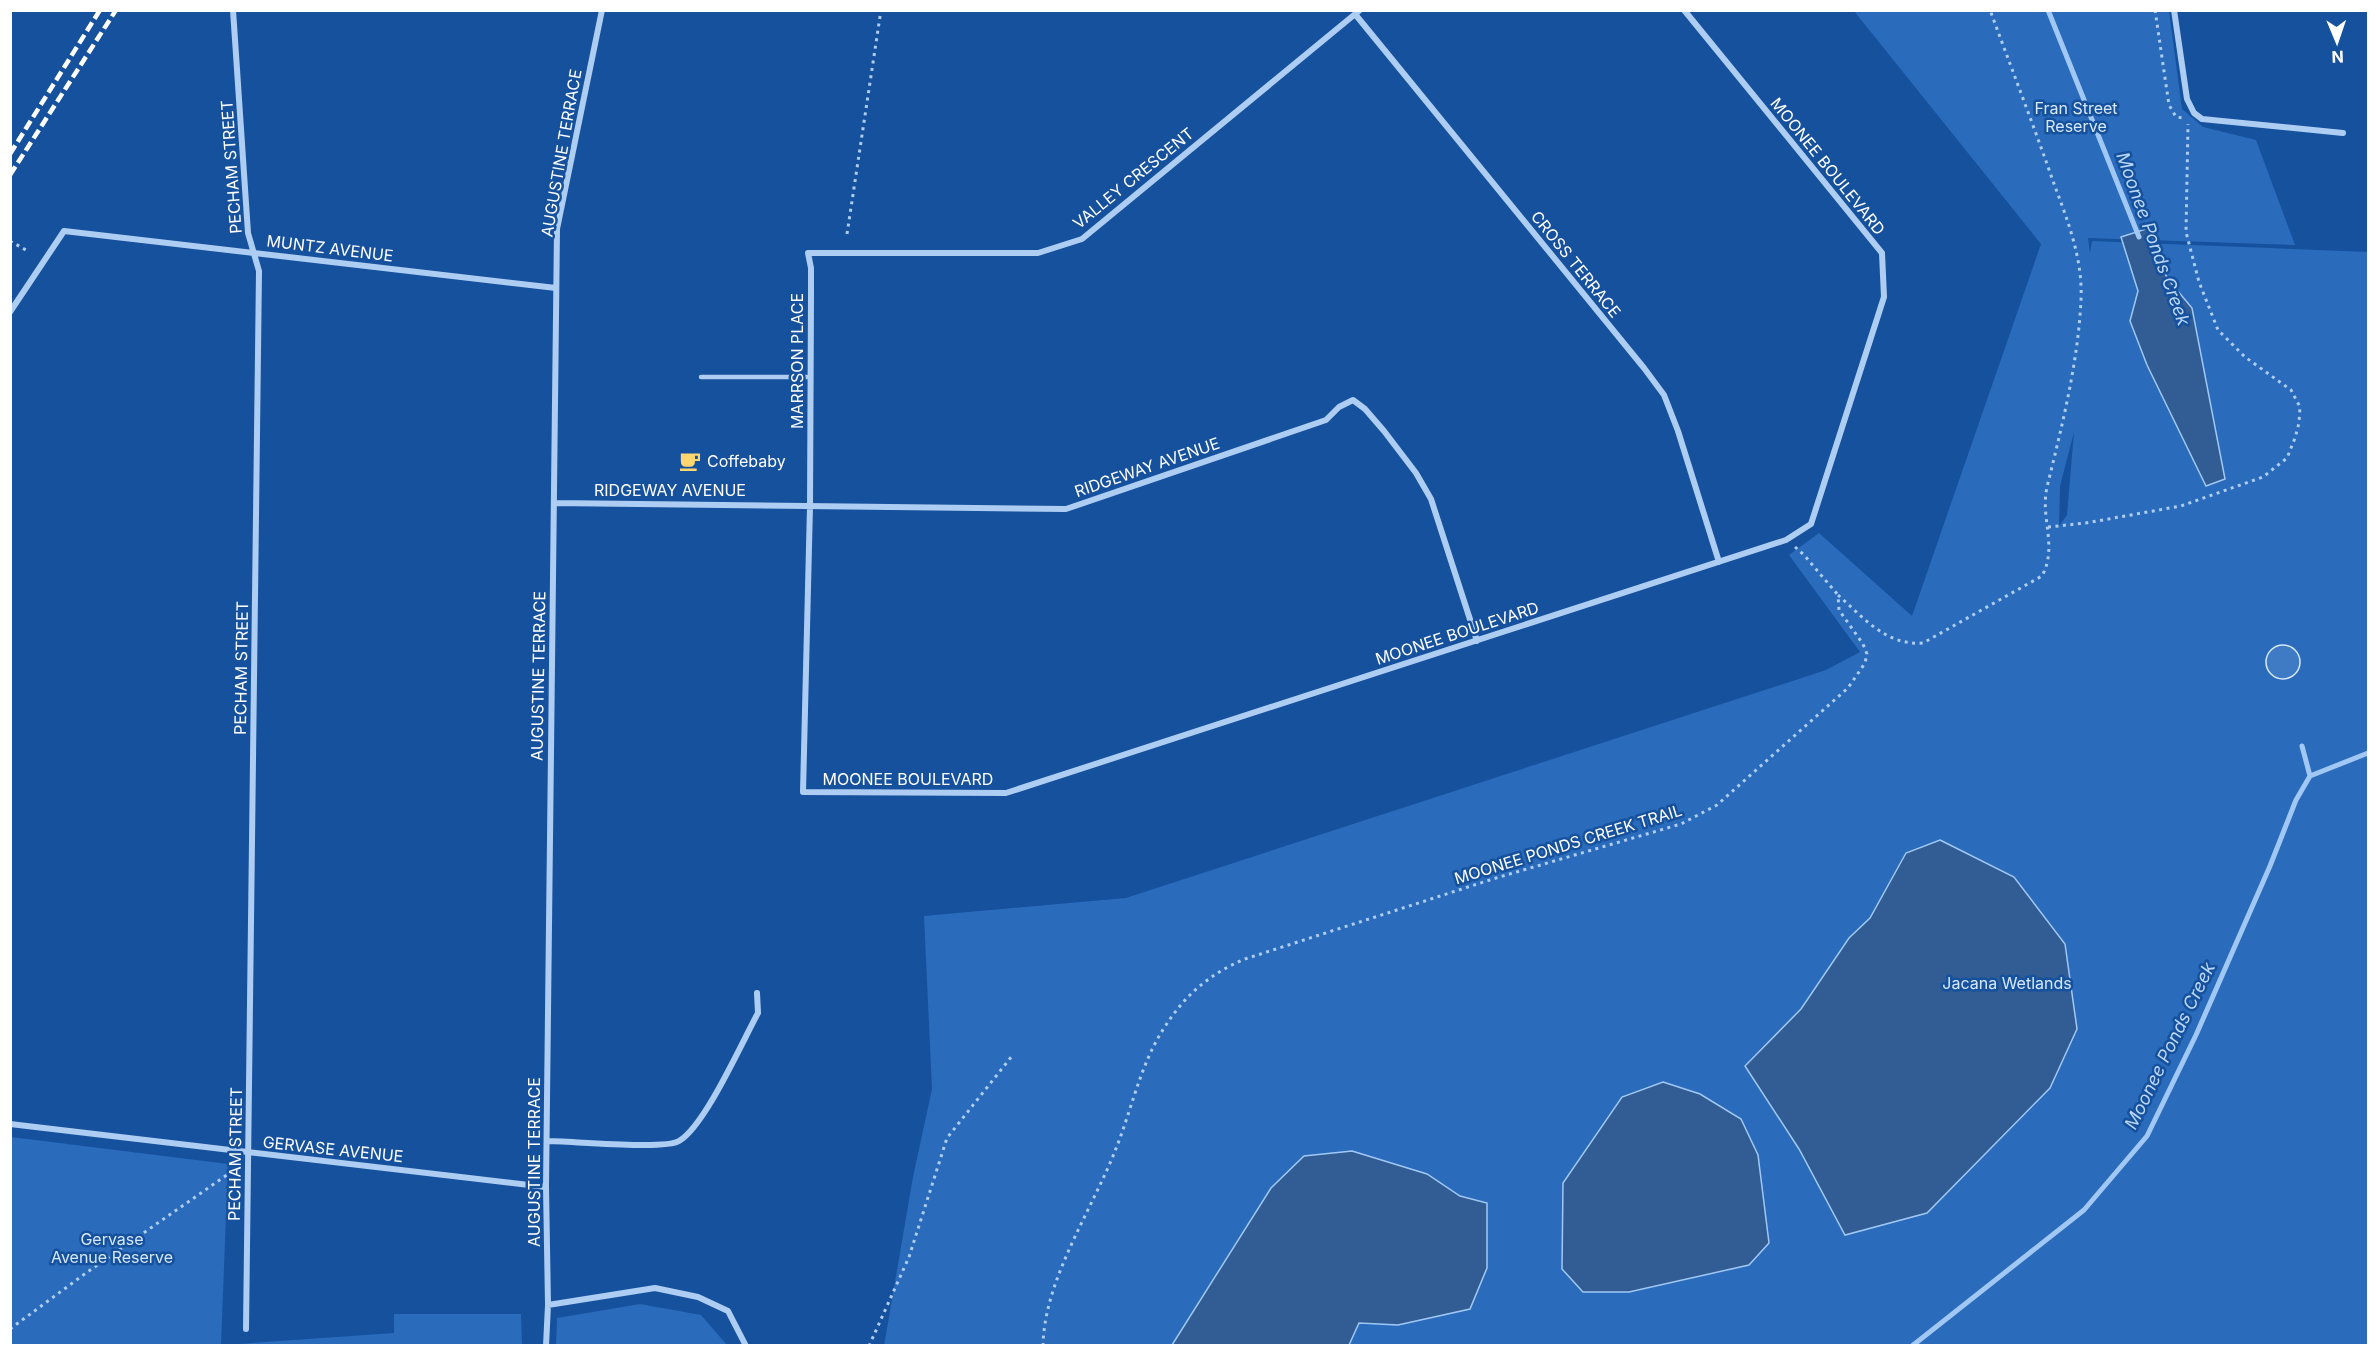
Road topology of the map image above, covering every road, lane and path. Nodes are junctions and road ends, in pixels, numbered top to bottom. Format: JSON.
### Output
{"nodes":[{"id":1,"x":233,"y":10,"type":"edge"},
{"id":2,"x":602,"y":10,"type":"edge"},
{"id":3,"x":881,"y":10,"type":"edge"},
{"id":4,"x":1684,"y":10,"type":"edge"},
{"id":5,"x":1990,"y":10,"type":"edge"},
{"id":6,"x":2155,"y":10,"type":"edge"},
{"id":7,"x":2174,"y":10,"type":"edge"},
{"id":8,"x":1358,"y":13,"type":"edge"},
{"id":9,"x":2343,"y":133,"type":"dead end"},
{"id":10,"x":847,"y":234,"type":"dead end"},
{"id":11,"x":10,"y":241,"type":"edge"},
{"id":12,"x":26,"y":250,"type":"dead end"},
{"id":13,"x":254,"y":252,"type":"junction"},
{"id":14,"x":808,"y":253,"type":"joint"},
{"id":15,"x":556,"y":288,"type":"junction"},
{"id":16,"x":10,"y":312,"type":"edge"},
{"id":17,"x":701,"y":377,"type":"dead end"},
{"id":18,"x":810,"y":377,"type":"junction"},
{"id":19,"x":554,"y":503,"type":"junction"},
{"id":20,"x":810,"y":506,"type":"junction"},
{"id":21,"x":2048,"y":526,"type":"junction"},
{"id":22,"x":1804,"y":555,"type":"dead end"},
{"id":23,"x":1719,"y":562,"type":"junction"},
{"id":24,"x":1838,"y":595,"type":"junction"},
{"id":25,"x":1477,"y":641,"type":"junction"},
{"id":26,"x":757,"y":993,"type":"dead end"},
{"id":27,"x":1012,"y":1056,"type":"dead end"},
{"id":28,"x":10,"y":1124,"type":"edge"},
{"id":29,"x":547,"y":1141,"type":"junction"},
{"id":30,"x":249,"y":1153,"type":"junction"},
{"id":31,"x":234,"y":1170,"type":"dead end"},
{"id":32,"x":546,"y":1187,"type":"junction"},
{"id":33,"x":548,"y":1305,"type":"junction"},
{"id":34,"x":10,"y":1329,"type":"edge"},
{"id":35,"x":246,"y":1329,"type":"dead end"},
{"id":36,"x":546,"y":1346,"type":"edge"},
{"id":37,"x":746,"y":1346,"type":"edge"},
{"id":38,"x":869,"y":1346,"type":"edge"},
{"id":39,"x":1043,"y":1346,"type":"edge"}],
"edges":[{"from":1,"to":13,"type":"street","name":"PECHAM STREET"},
{"from":2,"to":15,"type":"street","name":"AUGUSTINE TERRACE"},
{"from":3,"to":10,"type":"path"},
{"from":4,"to":23,"type":"street","name":"MOONEE BOULEVARD"},
{"from":5,"to":21,"type":"path"},
{"from":6,"to":21,"type":"path"},
{"from":7,"to":9,"type":"street"},
{"from":8,"to":14,"type":"street","name":"VALLEY CRESCENT"},
{"from":8,"to":23,"type":"street","name":"CROSS TERRACE"},
{"from":11,"to":12,"type":"path"},
{"from":13,"to":15,"type":"street","name":"MUNTZ AVENUE"},
{"from":13,"to":16,"type":"street","name":"MUNTZ AVENUE"},
{"from":13,"to":30,"type":"street","name":"PECHAM STREET"},
{"from":14,"to":18,"type":"street","name":"MARRSON PLACE"},
{"from":15,"to":19,"type":"street","name":"AUGUSTINE TERRACE"},
{"from":17,"to":18,"type":"lane"},
{"from":18,"to":20,"type":"street","name":"MARRSON PLACE"},
{"from":19,"to":20,"type":"street","name":"RIDGEWAY AVENUE"},
{"from":19,"to":29,"type":"street","name":"AUGUSTINE TERRACE"},
{"from":20,"to":25,"type":"street","name":"RIDGEWAY AVENUE"},
{"from":20,"to":25,"type":"street","name":"MOONEE BOULEVARD"},
{"from":21,"to":24,"type":"path"},
{"from":22,"to":24,"type":"path"},
{"from":23,"to":25,"type":"street","name":"MOONEE BOULEVARD"},
{"from":24,"to":39,"type":"path","name":"MOONEE PONDS CREEK TRAIL"},
{"from":26,"to":29,"type":"street"},
{"from":27,"to":38,"type":"path"},
{"from":28,"to":30,"type":"street","name":"GERVASE AVENUE"},
{"from":29,"to":32,"type":"street","name":"AUGUSTINE TERRACE"},
{"from":30,"to":32,"type":"street","name":"GERVASE AVENUE"},
{"from":30,"to":35,"type":"street","name":"PECHAM STREET"},
{"from":31,"to":34,"type":"path"},
{"from":32,"to":33,"type":"street","name":"AUGUSTINE TERRACE"},
{"from":33,"to":36,"type":"street","name":"AUGUSTINE TERRACE"},
{"from":33,"to":37,"type":"street"}]}
